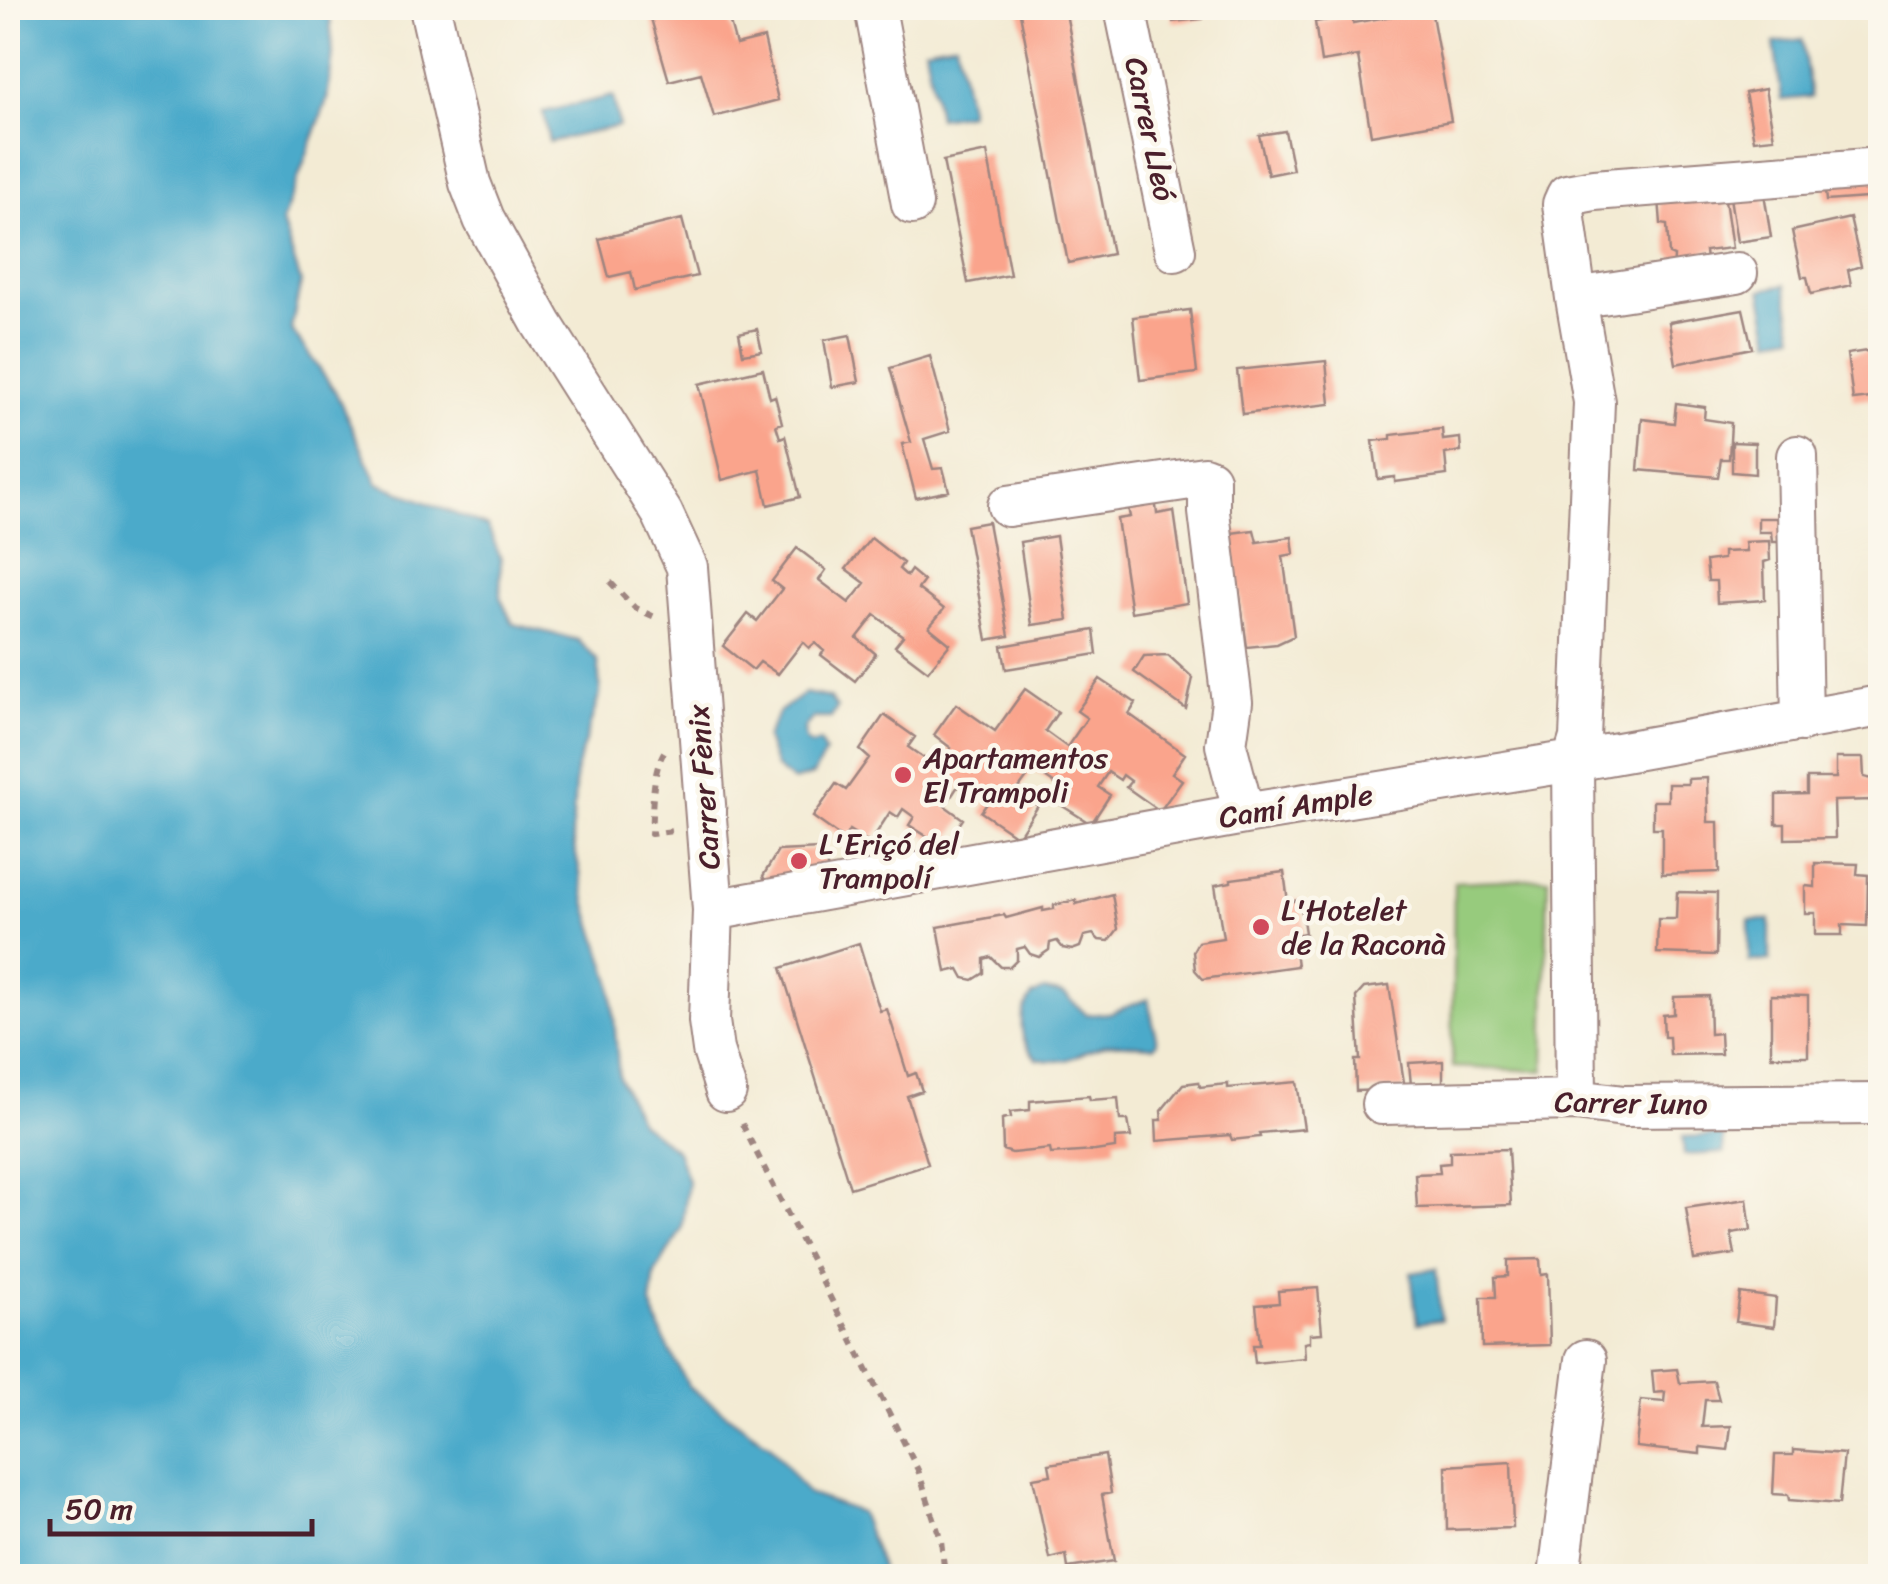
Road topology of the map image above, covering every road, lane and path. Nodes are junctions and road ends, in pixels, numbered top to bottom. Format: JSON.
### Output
{"nodes":[{"id":1,"x":430,"y":8,"type":"edge"},
{"id":2,"x":875,"y":8,"type":"edge"},
{"id":3,"x":1125,"y":8,"type":"edge"},
{"id":4,"x":1880,"y":168,"type":"edge"},
{"id":5,"x":912,"y":204,"type":"dead end"},
{"id":6,"x":1175,"y":251,"type":"dead end"},
{"id":7,"x":1737,"y":274,"type":"dead end"},
{"id":8,"x":1576,"y":298,"type":"junction"},
{"id":9,"x":1797,"y":456,"type":"dead end"},
{"id":10,"x":1008,"y":506,"type":"dead end"},
{"id":11,"x":610,"y":582,"type":"dead end"},
{"id":12,"x":646,"y":611,"type":"dead end"},
{"id":13,"x":1880,"y":706,"type":"edge"},
{"id":14,"x":1802,"y":721,"type":"junction"},
{"id":15,"x":1573,"y":761,"type":"junction"},
{"id":16,"x":1244,"y":814,"type":"junction"},
{"id":17,"x":713,"y":910,"type":"junction"},
{"id":18,"x":726,"y":1091,"type":"joint"},
{"id":19,"x":1576,"y":1100,"type":"junction"},
{"id":20,"x":1382,"y":1104,"type":"dead end"},
{"id":21,"x":1880,"y":1104,"type":"edge"},
{"id":22,"x":1586,"y":1360,"type":"dead end"},
{"id":23,"x":945,"y":1576,"type":"edge"},
{"id":24,"x":1559,"y":1576,"type":"edge"}],
"edges":[{"from":1,"to":17,"type":"street","name":"Carrer Fènix"},
{"from":2,"to":5,"type":"street"},
{"from":3,"to":6,"type":"street","name":"Carrer Lleó"},
{"from":4,"to":8,"type":"street"},
{"from":7,"to":8,"type":"street"},
{"from":8,"to":15,"type":"street"},
{"from":9,"to":14,"type":"street"},
{"from":10,"to":16,"type":"street"},
{"from":11,"to":12,"type":"path"},
{"from":13,"to":14,"type":"street","name":"Camí Ample"},
{"from":14,"to":15,"type":"street","name":"Camí Ample"},
{"from":15,"to":16,"type":"street","name":"Camí Ample"},
{"from":15,"to":19,"type":"street"},
{"from":16,"to":17,"type":"street","name":"Camí Ample"},
{"from":17,"to":18,"type":"street","name":"Carrer Fènix"},
{"from":18,"to":23,"type":"path"},
{"from":19,"to":20,"type":"street","name":"Carrer Iuno"},
{"from":19,"to":21,"type":"street","name":"Carrer Iuno"},
{"from":22,"to":24,"type":"street"}]}
